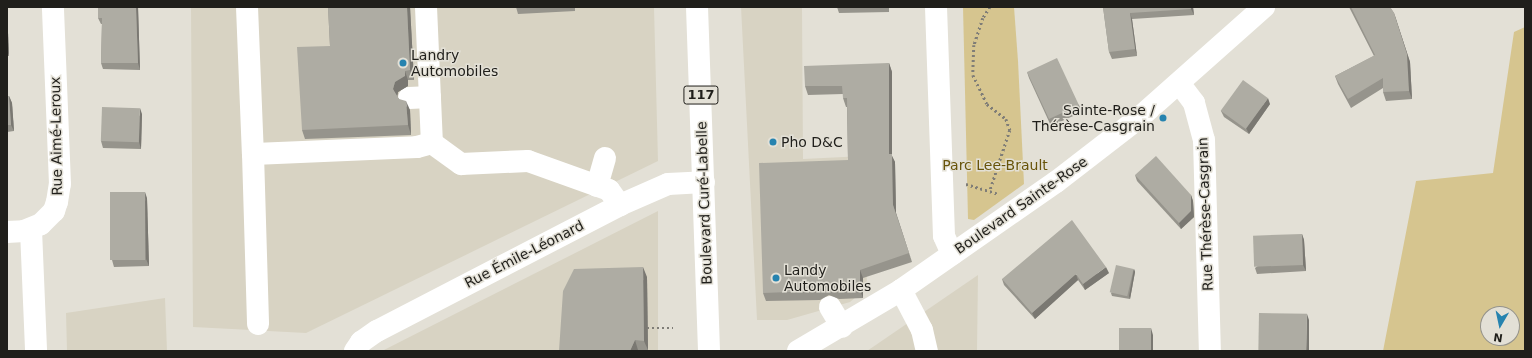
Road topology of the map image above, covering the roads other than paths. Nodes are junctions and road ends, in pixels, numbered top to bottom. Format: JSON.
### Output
{"nodes":[{"id":1,"x":53,"y":7,"type":"edge"},
{"id":2,"x":247,"y":7,"type":"edge"},
{"id":3,"x":426,"y":7,"type":"edge"},
{"id":4,"x":697,"y":7,"type":"edge"},
{"id":5,"x":936,"y":7,"type":"edge"},
{"id":6,"x":1264,"y":7,"type":"edge"},
{"id":7,"x":1179,"y":83,"type":"junction"},
{"id":8,"x":432,"y":143,"type":"junction"},
{"id":9,"x":253,"y":154,"type":"junction"},
{"id":10,"x":605,"y":158,"type":"dead end"},
{"id":11,"x":704,"y":182,"type":"junction"},
{"id":12,"x":597,"y":186,"type":"junction"},
{"id":13,"x":620,"y":205,"type":"junction"},
{"id":14,"x":31,"y":230,"type":"junction"},
{"id":15,"x":7,"y":232,"type":"edge"},
{"id":16,"x":952,"y":254,"type":"junction"},
{"id":17,"x":900,"y":290,"type":"junction"},
{"id":18,"x":830,"y":307,"type":"dead end"},
{"id":19,"x":258,"y":324,"type":"dead end"},
{"id":20,"x":842,"y":327,"type":"junction"},
{"id":21,"x":36,"y":351,"type":"edge"},
{"id":22,"x":355,"y":351,"type":"edge"},
{"id":23,"x":709,"y":351,"type":"edge"},
{"id":24,"x":798,"y":351,"type":"edge"},
{"id":25,"x":926,"y":351,"type":"edge"},
{"id":26,"x":1210,"y":351,"type":"edge"}],
"edges":[{"from":1,"to":14,"type":"street","name":"Rue Aimé-Leroux"},
{"from":2,"to":9,"type":"street"},
{"from":3,"to":8,"type":"street"},
{"from":4,"to":11,"type":"street","name":"Boulevard Curé-Labelle","number":"117"},
{"from":5,"to":16,"type":"street"},
{"from":6,"to":7,"type":"street","name":"Boulevard Sainte-Rose"},
{"from":7,"to":16,"type":"street","name":"Boulevard Sainte-Rose"},
{"from":7,"to":26,"type":"street","name":"Rue Thérèse-Casgrain"},
{"from":8,"to":9,"type":"street"},
{"from":8,"to":12,"type":"street"},
{"from":9,"to":19,"type":"street"},
{"from":10,"to":12,"type":"street"},
{"from":11,"to":13,"type":"street","name":"Rue Émile-Léonard"},
{"from":11,"to":23,"type":"street","name":"Boulevard Curé-Labelle","number":"117"},
{"from":12,"to":13,"type":"street"},
{"from":13,"to":22,"type":"street","name":"Rue Émile-Léonard"},
{"from":14,"to":15,"type":"street"},
{"from":14,"to":21,"type":"street"},
{"from":16,"to":17,"type":"street","name":"Boulevard Sainte-Rose"},
{"from":17,"to":20,"type":"street","name":"Boulevard Sainte-Rose"},
{"from":17,"to":25,"type":"street"},
{"from":18,"to":20,"type":"street"},
{"from":20,"to":24,"type":"street","name":"Boulevard Sainte-Rose"}]}
